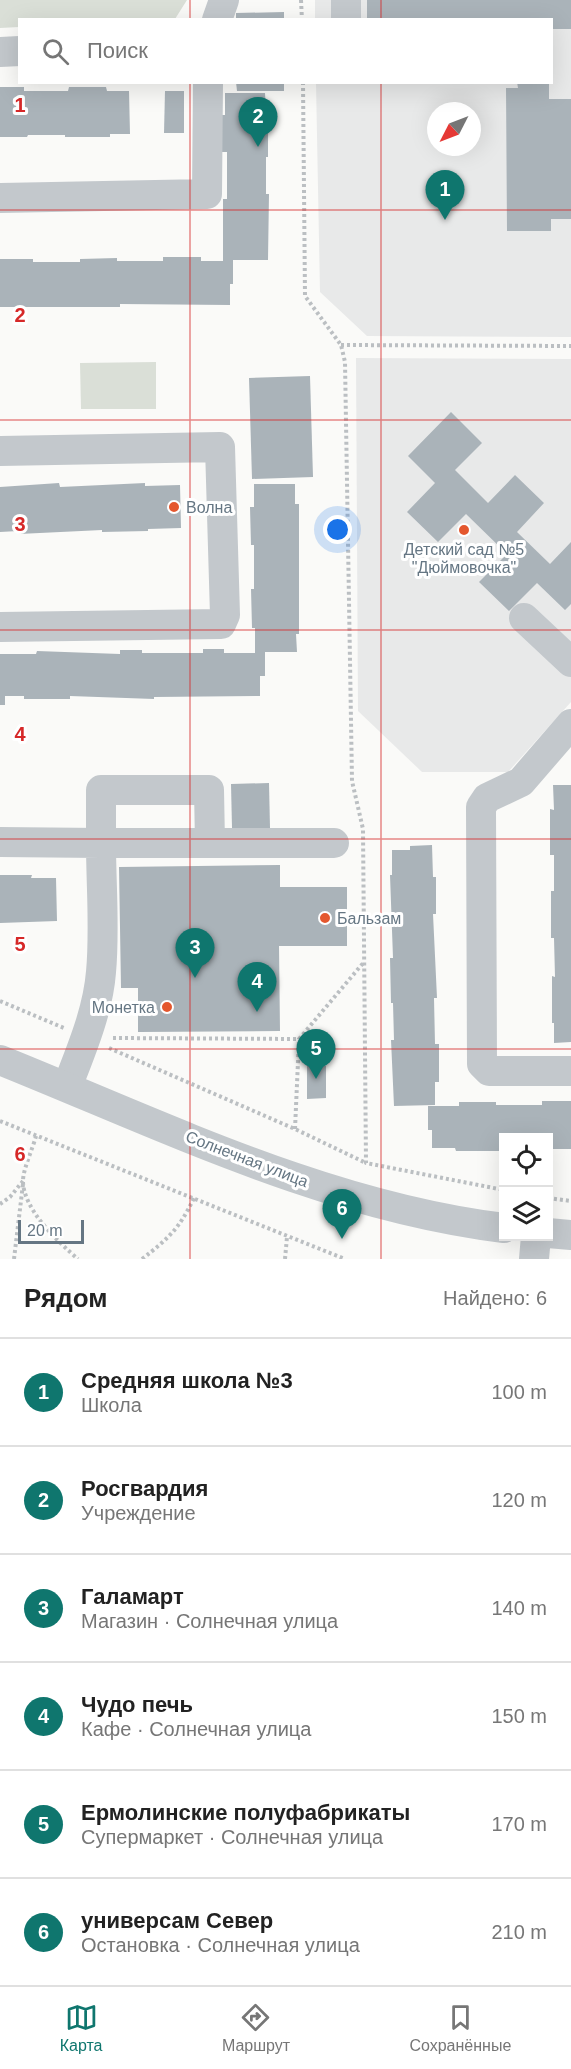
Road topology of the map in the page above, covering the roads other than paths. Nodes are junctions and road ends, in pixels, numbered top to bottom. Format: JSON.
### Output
{"nodes":[{"id":1,"x":224,"y":0,"type":"edge"},
{"id":2,"x":346,"y":0,"type":"edge"},
{"id":3,"x":218,"y":18,"type":"edge"},
{"id":4,"x":346,"y":18,"type":"edge"},
{"id":5,"x":18,"y":51,"type":"edge"},
{"id":6,"x":0,"y":52,"type":"edge"},
{"id":7,"x":208,"y":84,"type":"edge"},
{"id":8,"x":0,"y":198,"type":"edge"},
{"id":9,"x":0,"y":451,"type":"edge"},
{"id":10,"x":524,"y":618,"type":"dead end"},
{"id":11,"x":0,"y":627,"type":"edge"},
{"id":12,"x":571,"y":662,"type":"edge"},
{"id":13,"x":571,"y":724,"type":"edge"},
{"id":14,"x":0,"y":843,"type":"edge"},
{"id":15,"x":102,"y":843,"type":"junction"},
{"id":16,"x":210,"y":843,"type":"junction"},
{"id":17,"x":334,"y":843,"type":"dead end"},
{"id":18,"x":0,"y":1060,"type":"edge"},
{"id":19,"x":571,"y":1071,"type":"edge"},
{"id":20,"x":68,"y":1087,"type":"junction"},
{"id":21,"x":499,"y":1227,"type":"edge"},
{"id":22,"x":553,"y":1233,"type":"edge"},
{"id":23,"x":571,"y":1235,"type":"edge"},
{"id":24,"x":536,"y":1241,"type":"edge"},
{"id":25,"x":534,"y":1259,"type":"edge"}],
"edges":[{"from":1,"to":3,"type":"street"},
{"from":2,"to":4,"type":"street"},
{"from":5,"to":6,"type":"street"},
{"from":7,"to":8,"type":"street"},
{"from":9,"to":11,"type":"street"},
{"from":10,"to":12,"type":"street"},
{"from":13,"to":19,"type":"street"},
{"from":14,"to":15,"type":"street"},
{"from":15,"to":16,"type":"street"},
{"from":15,"to":16,"type":"street"},
{"from":15,"to":20,"type":"street"},
{"from":16,"to":17,"type":"street"},
{"from":18,"to":20,"type":"street","name":"Солнечная улица"},
{"from":20,"to":21,"type":"street","name":"Солнечная улица"},
{"from":22,"to":23,"type":"street"},
{"from":24,"to":25,"type":"street"}]}
